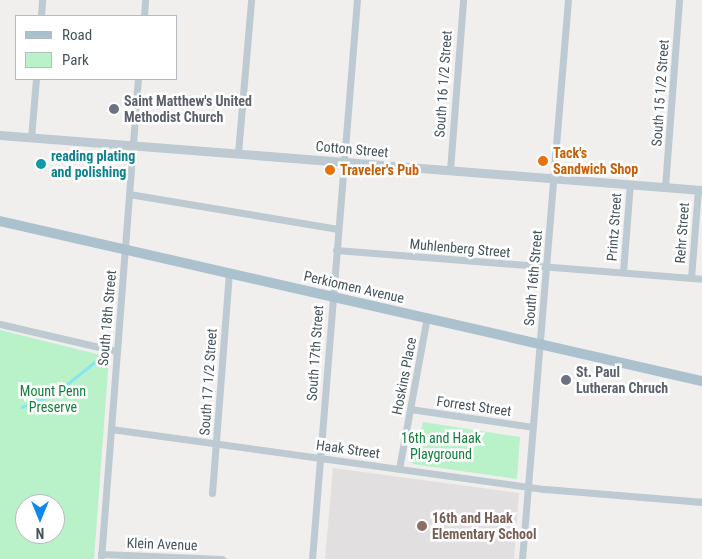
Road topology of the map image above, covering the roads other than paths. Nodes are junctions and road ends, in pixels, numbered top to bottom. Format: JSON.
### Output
{"nodes":[{"id":1,"x":42,"y":0,"type":"edge"},
{"id":2,"x":145,"y":0,"type":"edge"},
{"id":3,"x":251,"y":0,"type":"edge"},
{"id":4,"x":357,"y":0,"type":"edge"},
{"id":5,"x":463,"y":0,"type":"edge"},
{"id":6,"x":568,"y":0,"type":"edge"},
{"id":7,"x":679,"y":0,"type":"edge"},
{"id":8,"x":41,"y":15,"type":"edge"},
{"id":9,"x":144,"y":15,"type":"edge"},
{"id":10,"x":36,"y":80,"type":"edge"},
{"id":11,"x":138,"y":80,"type":"edge"},
{"id":12,"x":0,"y":135,"type":"edge"},
{"id":13,"x":31,"y":138,"type":"junction"},
{"id":14,"x":132,"y":146,"type":"junction"},
{"id":15,"x":238,"y":153,"type":"junction"},
{"id":16,"x":343,"y":162,"type":"junction"},
{"id":17,"x":450,"y":170,"type":"junction"},
{"id":18,"x":554,"y":178,"type":"junction"},
{"id":19,"x":630,"y":184,"type":"junction"},
{"id":20,"x":665,"y":187,"type":"junction"},
{"id":21,"x":700,"y":190,"type":"edge"},
{"id":22,"x":129,"y":194,"type":"junction"},
{"id":23,"x":0,"y":221,"type":"edge"},
{"id":24,"x":338,"y":229,"type":"junction"},
{"id":25,"x":125,"y":249,"type":"junction"},
{"id":26,"x":336,"y":250,"type":"junction"},
{"id":27,"x":546,"y":268,"type":"junction"},
{"id":28,"x":229,"y":272,"type":"junction"},
{"id":29,"x":623,"y":272,"type":"junction"},
{"id":30,"x":691,"y":278,"type":"junction"},
{"id":31,"x":702,"y":279,"type":"edge"},
{"id":32,"x":332,"y":296,"type":"junction"},
{"id":33,"x":428,"y":318,"type":"junction"},
{"id":34,"x":0,"y":324,"type":"edge"},
{"id":35,"x":540,"y":343,"type":"junction"},
{"id":36,"x":116,"y":350,"type":"junction"},
{"id":37,"x":702,"y":381,"type":"edge"},
{"id":38,"x":410,"y":409,"type":"junction"},
{"id":39,"x":533,"y":427,"type":"junction"},
{"id":40,"x":111,"y":429,"type":"junction"},
{"id":41,"x":216,"y":443,"type":"junction"},
{"id":42,"x":320,"y":458,"type":"junction"},
{"id":43,"x":399,"y":469,"type":"junction"},
{"id":44,"x":528,"y":487,"type":"junction"},
{"id":45,"x":212,"y":493,"type":"dead end"},
{"id":46,"x":702,"y":502,"type":"edge"},
{"id":47,"x":101,"y":557,"type":"edge"},
{"id":48,"x":222,"y":559,"type":"edge"},
{"id":49,"x":312,"y":559,"type":"edge"},
{"id":50,"x":522,"y":559,"type":"edge"}],
"edges":[{"from":1,"to":8,"type":"street"},
{"from":2,"to":9,"type":"street"},
{"from":3,"to":15,"type":"street"},
{"from":4,"to":16,"type":"street","name":"South 17th Street"},
{"from":5,"to":17,"type":"street","name":"South 16 1/2 Street"},
{"from":6,"to":18,"type":"street","name":"South 16th Street"},
{"from":7,"to":20,"type":"street","name":"South 15 1/2 Street"},
{"from":10,"to":13,"type":"street"},
{"from":11,"to":14,"type":"street","name":"South 18th Street"},
{"from":12,"to":13,"type":"street","name":"Cotton Street"},
{"from":13,"to":14,"type":"street","name":"Cotton Street"},
{"from":14,"to":15,"type":"street","name":"Cotton Street"},
{"from":14,"to":22,"type":"street","name":"South 18th Street"},
{"from":15,"to":16,"type":"street","name":"Cotton Street"},
{"from":16,"to":17,"type":"street","name":"Cotton Street"},
{"from":16,"to":24,"type":"street","name":"South 17th Street"},
{"from":17,"to":18,"type":"street","name":"Cotton Street"},
{"from":18,"to":19,"type":"street","name":"Cotton Street"},
{"from":18,"to":27,"type":"street","name":"South 16th Street"},
{"from":19,"to":20,"type":"street","name":"Cotton Street"},
{"from":19,"to":29,"type":"street","name":"Printz Street"},
{"from":20,"to":21,"type":"street","name":"Cotton Street"},
{"from":21,"to":30,"type":"street","name":"Rehr Street"},
{"from":22,"to":24,"type":"street"},
{"from":22,"to":25,"type":"street","name":"South 18th Street"},
{"from":23,"to":25,"type":"main road","name":"Perkiomen Avenue"},
{"from":24,"to":26,"type":"street","name":"South 17th Street"},
{"from":25,"to":28,"type":"main road","name":"Perkiomen Avenue"},
{"from":25,"to":36,"type":"street","name":"South 18th Street"},
{"from":26,"to":27,"type":"street","name":"Muhlenberg Street"},
{"from":26,"to":32,"type":"street","name":"South 17th Street"},
{"from":27,"to":29,"type":"street","name":"Muhlenberg Street"},
{"from":27,"to":35,"type":"street","name":"South 16th Street"},
{"from":28,"to":32,"type":"main road","name":"Perkiomen Avenue"},
{"from":28,"to":41,"type":"street","name":"South 17 1/2 Street"},
{"from":29,"to":30,"type":"street","name":"Muhlenberg Street"},
{"from":30,"to":31,"type":"street","name":"Muhlenberg Street"},
{"from":32,"to":33,"type":"main road","name":"Perkiomen Avenue"},
{"from":32,"to":42,"type":"street","name":"South 17th Street"},
{"from":33,"to":35,"type":"main road","name":"Perkiomen Avenue"},
{"from":33,"to":38,"type":"street","name":"Hoskins Place"},
{"from":34,"to":36,"type":"street"},
{"from":35,"to":37,"type":"main road","name":"Perkiomen Avenue"},
{"from":35,"to":39,"type":"street","name":"South 16th Street"},
{"from":36,"to":40,"type":"street","name":"South 18th Street"},
{"from":38,"to":39,"type":"street","name":"Forrest Street"},
{"from":38,"to":43,"type":"street","name":"Hoskins Place"},
{"from":39,"to":44,"type":"street","name":"South 16th Street"},
{"from":40,"to":41,"type":"street","name":"Haak Street"},
{"from":40,"to":47,"type":"street","name":"South 18th Street"},
{"from":41,"to":42,"type":"street","name":"Haak Street"},
{"from":41,"to":45,"type":"street","name":"South 17 1/2 Street"},
{"from":42,"to":43,"type":"street","name":"Haak Street"},
{"from":42,"to":49,"type":"street","name":"South 17th Street"},
{"from":43,"to":44,"type":"street","name":"Haak Street"},
{"from":44,"to":46,"type":"street","name":"Haak Street"},
{"from":44,"to":50,"type":"street","name":"South 16th Street"},
{"from":47,"to":48,"type":"street","name":"Klein Avenue"}]}
